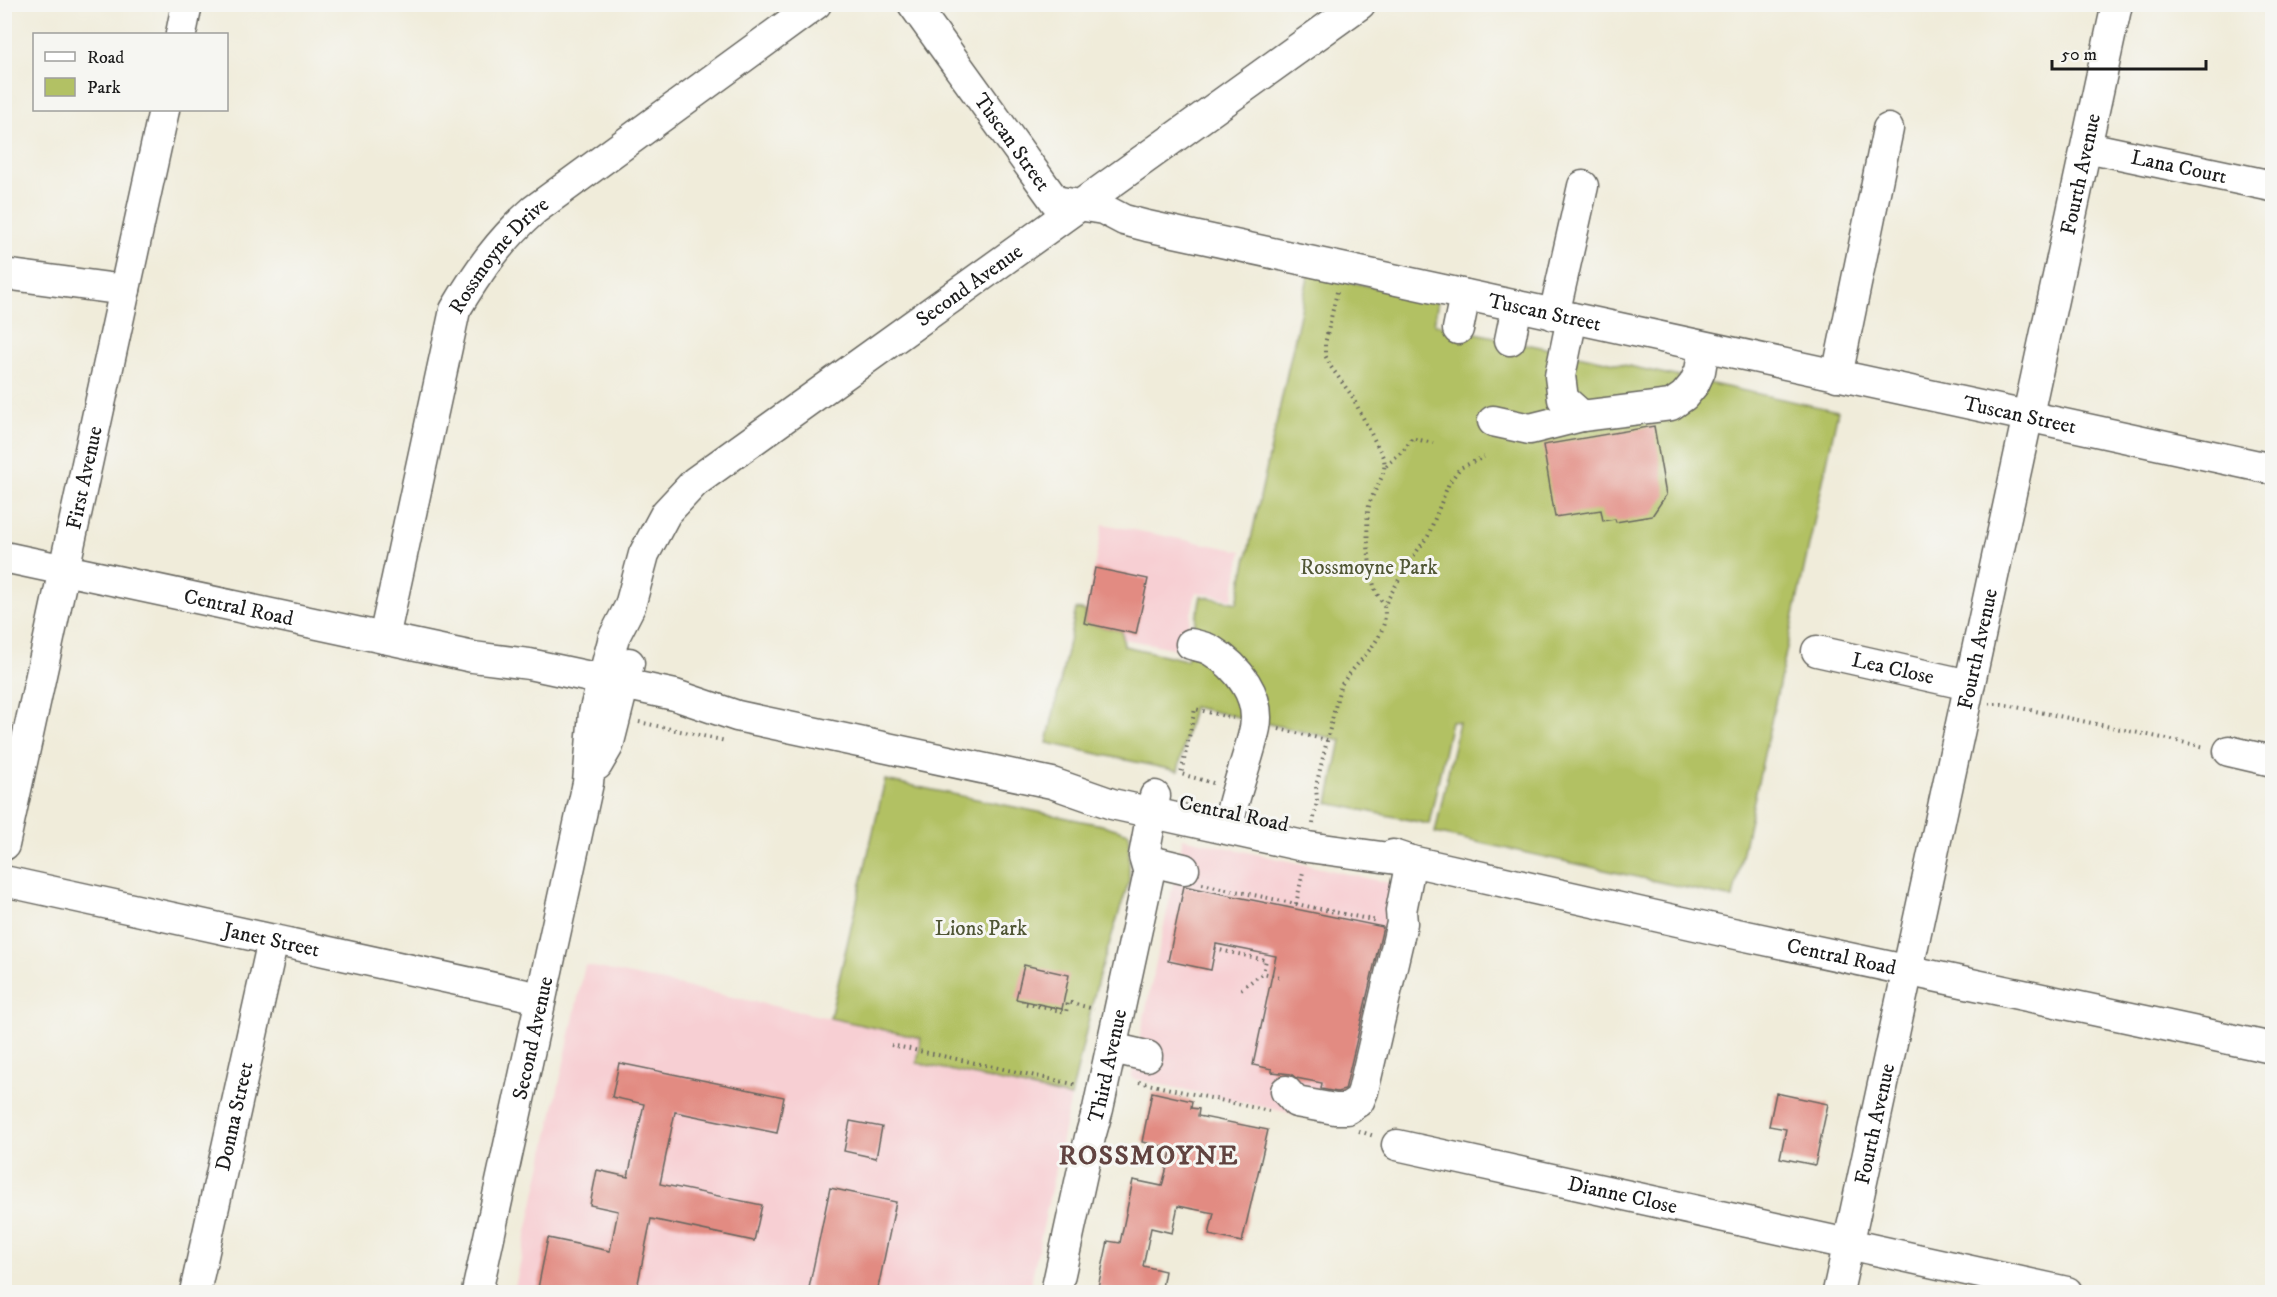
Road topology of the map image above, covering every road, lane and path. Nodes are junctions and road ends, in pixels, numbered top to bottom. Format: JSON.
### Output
{"nodes":[{"id":1,"x":187,"y":4,"type":"edge"},
{"id":2,"x":816,"y":4,"type":"edge"},
{"id":3,"x":913,"y":4,"type":"edge"},
{"id":4,"x":1360,"y":4,"type":"edge"},
{"id":5,"x":2117,"y":4,"type":"edge"},
{"id":6,"x":181,"y":33,"type":"edge"},
{"id":7,"x":164,"y":111,"type":"edge"},
{"id":8,"x":1888,"y":129,"type":"dead end"},
{"id":9,"x":2086,"y":147,"type":"junction"},
{"id":10,"x":1583,"y":186,"type":"dead end"},
{"id":11,"x":2272,"y":186,"type":"edge"},
{"id":12,"x":1080,"y":205,"type":"junction"},
{"id":13,"x":1342,"y":268,"type":"junction"},
{"id":14,"x":4,"y":274,"type":"edge"},
{"id":15,"x":125,"y":290,"type":"junction"},
{"id":16,"x":1465,"y":295,"type":"junction"},
{"id":17,"x":1517,"y":306,"type":"junction"},
{"id":18,"x":1563,"y":316,"type":"junction"},
{"id":19,"x":1458,"y":329,"type":"dead end"},
{"id":20,"x":1510,"y":340,"type":"dead end"},
{"id":21,"x":1704,"y":348,"type":"junction"},
{"id":22,"x":1837,"y":376,"type":"junction"},
{"id":23,"x":1582,"y":416,"type":"junction"},
{"id":24,"x":2027,"y":417,"type":"junction"},
{"id":25,"x":1493,"y":421,"type":"dead end"},
{"id":26,"x":1433,"y":443,"type":"dead end"},
{"id":27,"x":1484,"y":457,"type":"dead end"},
{"id":28,"x":1386,"y":467,"type":"junction"},
{"id":29,"x":2272,"y":469,"type":"edge"},
{"id":30,"x":4,"y":557,"type":"edge"},
{"id":31,"x":64,"y":569,"type":"junction"},
{"id":32,"x":1384,"y":606,"type":"junction"},
{"id":33,"x":384,"y":638,"type":"junction"},
{"id":34,"x":1191,"y":644,"type":"dead end"},
{"id":35,"x":1817,"y":651,"type":"dead end"},
{"id":36,"x":612,"y":690,"type":"junction"},
{"id":37,"x":1967,"y":694,"type":"junction"},
{"id":38,"x":2229,"y":751,"type":"joint"},
{"id":39,"x":2272,"y":760,"type":"edge"},
{"id":40,"x":1163,"y":807,"type":"junction"},
{"id":41,"x":1231,"y":813,"type":"junction"},
{"id":42,"x":1313,"y":824,"type":"dead end"},
{"id":43,"x":4,"y":845,"type":"edge"},
{"id":44,"x":1411,"y":861,"type":"junction"},
{"id":45,"x":1303,"y":868,"type":"dead end"},
{"id":46,"x":1171,"y":872,"type":"junction"},
{"id":47,"x":4,"y":881,"type":"edge"},
{"id":48,"x":1296,"y":904,"type":"junction"},
{"id":49,"x":1381,"y":922,"type":"dead end"},
{"id":50,"x":273,"y":940,"type":"junction"},
{"id":51,"x":1215,"y":949,"type":"dead end"},
{"id":52,"x":1908,"y":970,"type":"junction"},
{"id":53,"x":1263,"y":973,"type":"junction"},
{"id":54,"x":1280,"y":977,"type":"dead end"},
{"id":55,"x":1241,"y":989,"type":"dead end"},
{"id":56,"x":540,"y":998,"type":"junction"},
{"id":57,"x":1023,"y":1000,"type":"dead end"},
{"id":58,"x":1101,"y":1010,"type":"dead end"},
{"id":59,"x":891,"y":1045,"type":"dead end"},
{"id":60,"x":1112,"y":1048,"type":"junction"},
{"id":61,"x":2272,"y":1048,"type":"edge"},
{"id":62,"x":1147,"y":1056,"type":"dead end"},
{"id":63,"x":1130,"y":1080,"type":"dead end"},
{"id":64,"x":1085,"y":1086,"type":"dead end"},
{"id":65,"x":1284,"y":1102,"type":"joint"},
{"id":66,"x":1350,"y":1129,"type":"dead end"},
{"id":67,"x":1397,"y":1145,"type":"joint"},
{"id":68,"x":1848,"y":1245,"type":"junction"},
{"id":69,"x":195,"y":1293,"type":"edge"},
{"id":70,"x":477,"y":1293,"type":"edge"},
{"id":71,"x":1056,"y":1293,"type":"edge"},
{"id":72,"x":1838,"y":1293,"type":"edge"},
{"id":73,"x":2067,"y":1293,"type":"edge"}],
"edges":[{"from":1,"to":6,"type":"street"},
{"from":2,"to":33,"type":"street","name":"Rossmoyne Drive"},
{"from":3,"to":12,"type":"street","name":"Tuscan Street"},
{"from":4,"to":12,"type":"street","name":"Second Avenue"},
{"from":5,"to":9,"type":"street","name":"Fourth Avenue"},
{"from":7,"to":15,"type":"street","name":"First Avenue"},
{"from":8,"to":22,"type":"street"},
{"from":9,"to":11,"type":"street","name":"Lana Court"},
{"from":9,"to":24,"type":"street","name":"Fourth Avenue"},
{"from":10,"to":18,"type":"street"},
{"from":12,"to":13,"type":"street","name":"Tuscan Street"},
{"from":12,"to":36,"type":"street","name":"Second Avenue"},
{"from":13,"to":16,"type":"street","name":"Tuscan Street"},
{"from":13,"to":28,"type":"path"},
{"from":14,"to":15,"type":"street"},
{"from":15,"to":31,"type":"street","name":"First Avenue"},
{"from":16,"to":17,"type":"street","name":"Tuscan Street"},
{"from":16,"to":19,"type":"street"},
{"from":17,"to":18,"type":"street","name":"Tuscan Street"},
{"from":17,"to":20,"type":"street"},
{"from":18,"to":21,"type":"street","name":"Tuscan Street"},
{"from":18,"to":23,"type":"street"},
{"from":21,"to":22,"type":"street","name":"Tuscan Street"},
{"from":21,"to":23,"type":"street"},
{"from":22,"to":24,"type":"street","name":"Tuscan Street"},
{"from":23,"to":25,"type":"street"},
{"from":24,"to":29,"type":"street","name":"Tuscan Street"},
{"from":24,"to":37,"type":"street","name":"Fourth Avenue"},
{"from":26,"to":28,"type":"path"},
{"from":27,"to":32,"type":"path"},
{"from":28,"to":32,"type":"path"},
{"from":30,"to":31,"type":"street","name":"Central Road"},
{"from":31,"to":33,"type":"street","name":"Central Road"},
{"from":31,"to":43,"type":"street","name":"First Avenue"},
{"from":32,"to":42,"type":"path"},
{"from":33,"to":36,"type":"street","name":"Central Road"},
{"from":34,"to":41,"type":"street"},
{"from":35,"to":37,"type":"street","name":"Lea Close"},
{"from":36,"to":40,"type":"street","name":"Central Road"},
{"from":36,"to":56,"type":"street","name":"Second Avenue"},
{"from":37,"to":38,"type":"path"},
{"from":37,"to":52,"type":"street","name":"Fourth Avenue"},
{"from":38,"to":39,"type":"street"},
{"from":40,"to":41,"type":"street","name":"Central Road"},
{"from":40,"to":44,"type":"street","name":"Central Road"},
{"from":40,"to":46,"type":"street","name":"Third Avenue"},
{"from":41,"to":44,"type":"street","name":"Central Road"},
{"from":44,"to":52,"type":"street","name":"Central Road"},
{"from":44,"to":65,"type":"street"},
{"from":45,"to":48,"type":"path"},
{"from":46,"to":48,"type":"path"},
{"from":46,"to":60,"type":"street","name":"Third Avenue"},
{"from":47,"to":50,"type":"street","name":"Janet Street"},
{"from":48,"to":49,"type":"path"},
{"from":50,"to":56,"type":"street","name":"Janet Street"},
{"from":50,"to":69,"type":"street","name":"Donna Street"},
{"from":51,"to":53,"type":"path"},
{"from":52,"to":61,"type":"street","name":"Central Road"},
{"from":52,"to":68,"type":"street","name":"Fourth Avenue"},
{"from":53,"to":54,"type":"path"},
{"from":53,"to":55,"type":"path"},
{"from":56,"to":70,"type":"street","name":"Second Avenue"},
{"from":57,"to":58,"type":"path"},
{"from":59,"to":64,"type":"path"},
{"from":60,"to":62,"type":"street"},
{"from":60,"to":71,"type":"street","name":"Third Avenue"},
{"from":63,"to":65,"type":"path"},
{"from":66,"to":67,"type":"path"},
{"from":67,"to":68,"type":"street","name":"Dianne Close"},
{"from":68,"to":72,"type":"street","name":"Fourth Avenue"},
{"from":68,"to":73,"type":"street","name":"Dianne Close"}]}
